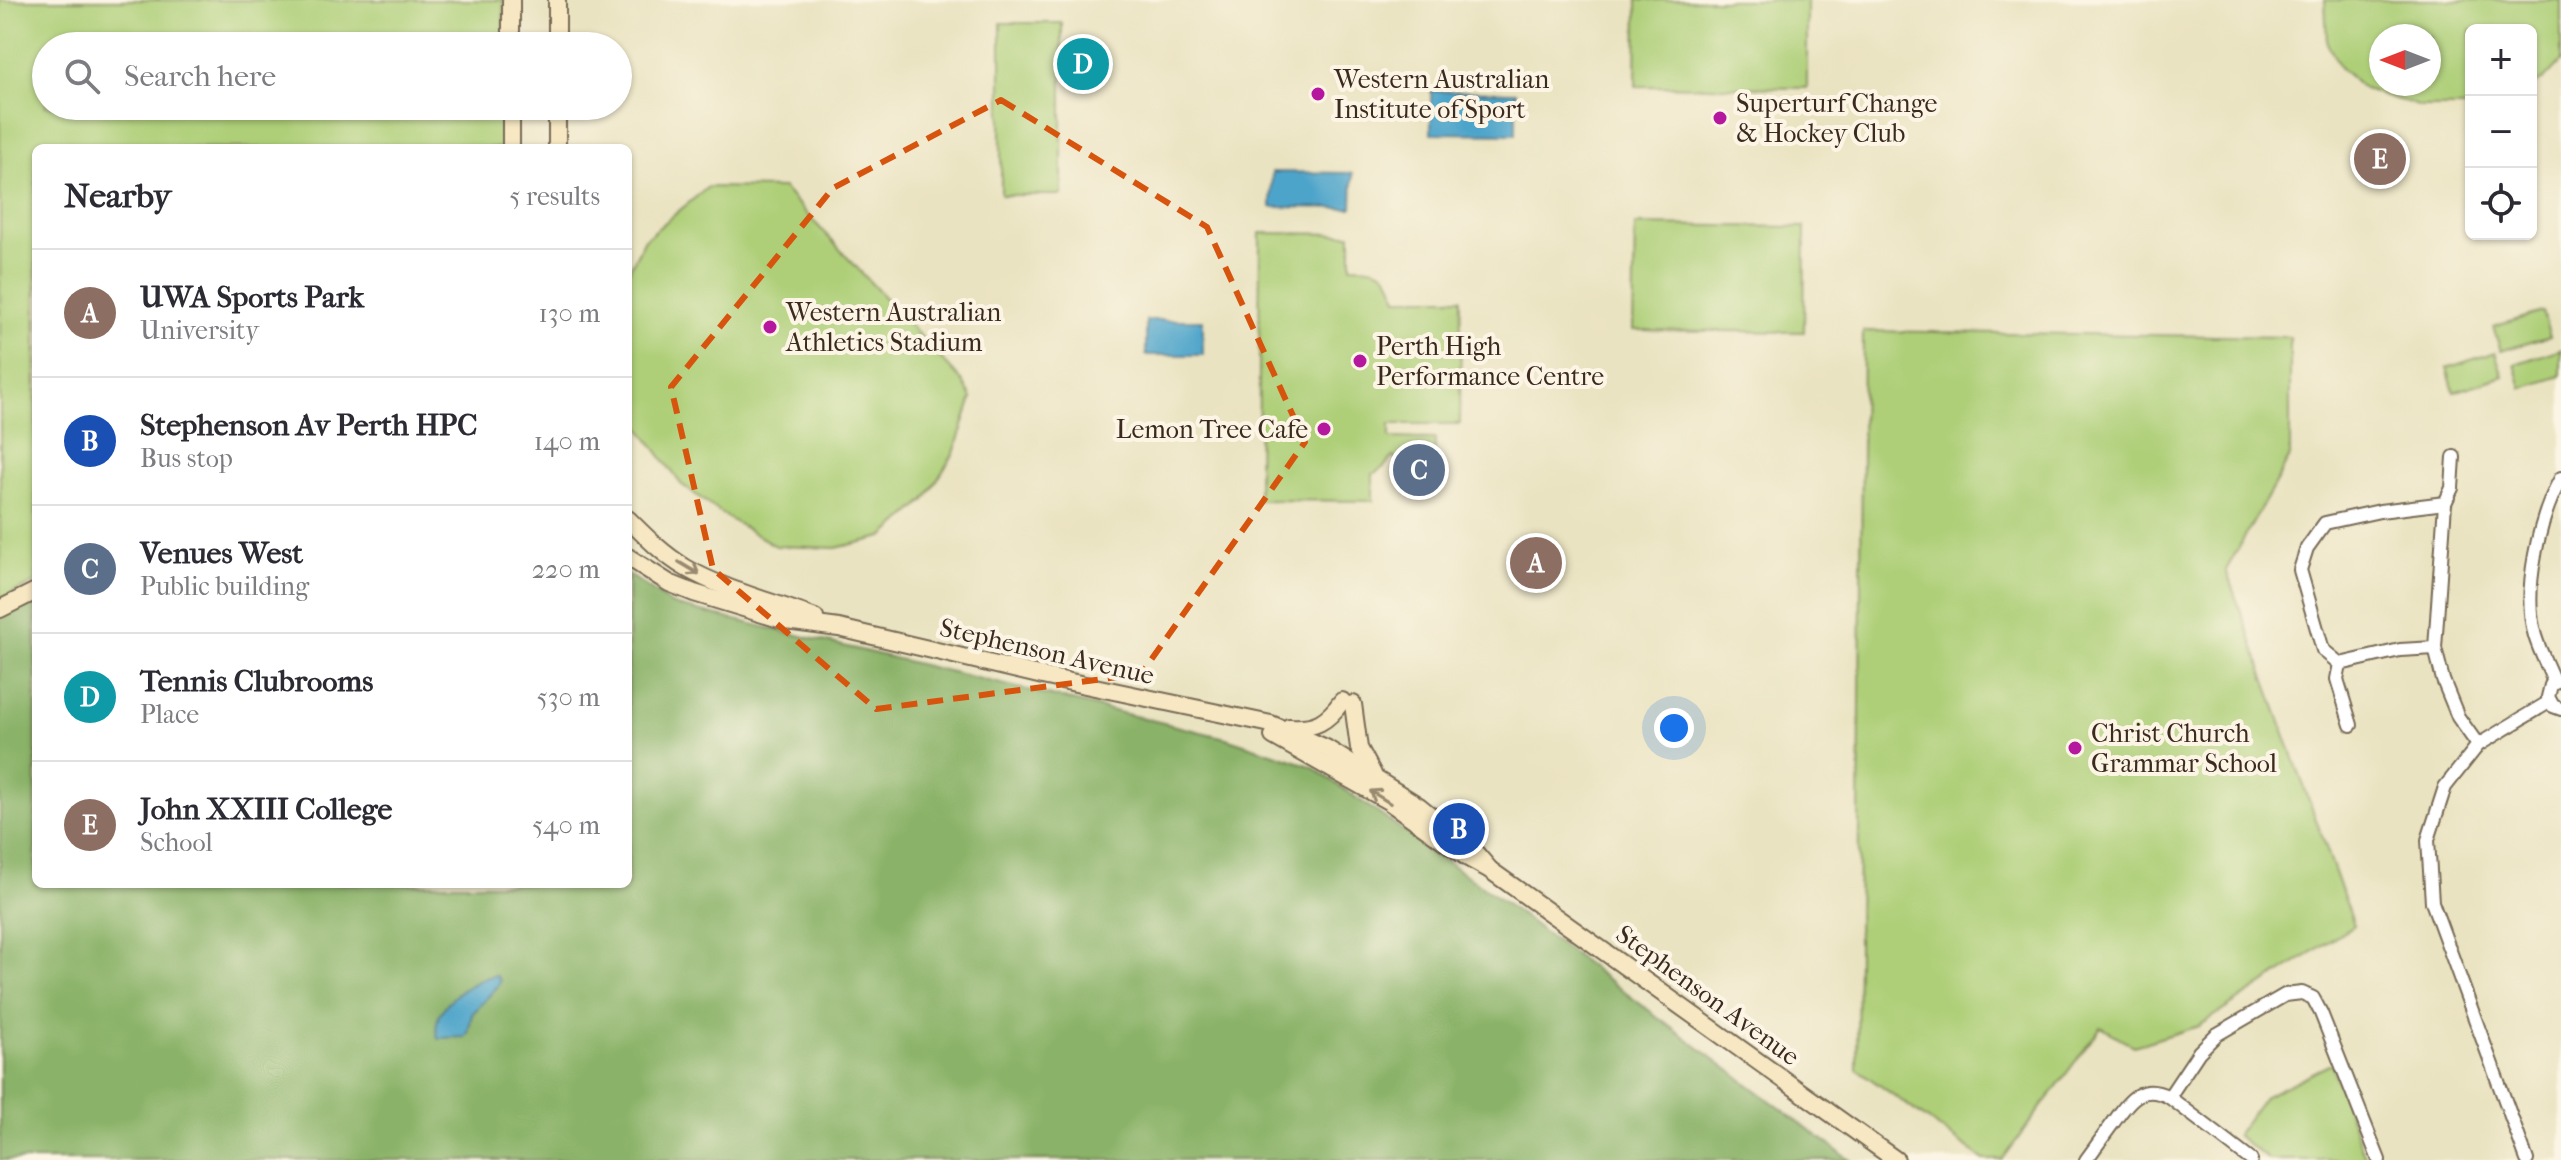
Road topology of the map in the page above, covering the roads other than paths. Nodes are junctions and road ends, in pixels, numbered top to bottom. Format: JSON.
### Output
{"nodes":[{"id":1,"x":511,"y":0,"type":"edge"},
{"id":2,"x":557,"y":0,"type":"edge"},
{"id":3,"x":511,"y":32,"type":"edge"},
{"id":4,"x":557,"y":32,"type":"edge"},
{"id":5,"x":511,"y":120,"type":"edge"},
{"id":6,"x":557,"y":120,"type":"edge"},
{"id":7,"x":511,"y":144,"type":"edge"},
{"id":8,"x":557,"y":144,"type":"edge"},
{"id":9,"x":2454,"y":457,"type":"dead end"},
{"id":10,"x":2561,"y":478,"type":"edge"},
{"id":11,"x":2445,"y":503,"type":"junction"},
{"id":12,"x":632,"y":523,"type":"edge"},
{"id":13,"x":632,"y":560,"type":"edge"},
{"id":14,"x":32,"y":593,"type":"edge"},
{"id":15,"x":0,"y":609,"type":"edge"},
{"id":16,"x":839,"y":628,"type":"junction"},
{"id":17,"x":2435,"y":648,"type":"junction"},
{"id":18,"x":2340,"y":664,"type":"junction"},
{"id":19,"x":2558,"y":681,"type":"edge"},
{"id":20,"x":2555,"y":705,"type":"edge"},
{"id":21,"x":1245,"y":721,"type":"junction"},
{"id":22,"x":1271,"y":724,"type":"junction"},
{"id":23,"x":2351,"y":725,"type":"dead end"},
{"id":24,"x":2478,"y":745,"type":"junction"},
{"id":25,"x":1374,"y":775,"type":"junction"},
{"id":26,"x":1490,"y":870,"type":"junction"},
{"id":27,"x":2169,"y":1097,"type":"junction"},
{"id":28,"x":2246,"y":1159,"type":"edge"},
{"id":29,"x":1896,"y":1160,"type":"edge"},
{"id":30,"x":2086,"y":1160,"type":"edge"},
{"id":31,"x":2379,"y":1160,"type":"edge"},
{"id":32,"x":2527,"y":1160,"type":"edge"}],
"edges":[{"from":1,"to":3,"type":"main road"},
{"from":2,"to":4,"type":"main road"},
{"from":5,"to":7,"type":"main road"},
{"from":6,"to":8,"type":"main road"},
{"from":9,"to":11,"type":"street"},
{"from":10,"to":19,"type":"street"},
{"from":11,"to":17,"type":"street"},
{"from":11,"to":18,"type":"street"},
{"from":12,"to":16,"type":"main road","name":"Stephenson Avenue","one_way":true},
{"from":13,"to":16,"type":"main road","name":"Stephenson Avenue"},
{"from":14,"to":15,"type":"main road"},
{"from":16,"to":21,"type":"main road","name":"Stephenson Avenue"},
{"from":17,"to":18,"type":"street"},
{"from":17,"to":24,"type":"street"},
{"from":18,"to":23,"type":"street"},
{"from":19,"to":20,"type":"street"},
{"from":20,"to":24,"type":"street"},
{"from":21,"to":22,"type":"main road","name":"Stephenson Avenue"},
{"from":26,"to":21,"type":"main road","name":"Stephenson Avenue","one_way":true},
{"from":22,"to":25,"type":"main road","name":"Stephenson Avenue"},
{"from":22,"to":25,"type":"main road"},
{"from":24,"to":32,"type":"street"},
{"from":25,"to":26,"type":"main road","name":"Stephenson Avenue"},
{"from":26,"to":29,"type":"main road","name":"Stephenson Avenue"},
{"from":27,"to":28,"type":"street"},
{"from":27,"to":30,"type":"street"},
{"from":27,"to":31,"type":"street"}]}
